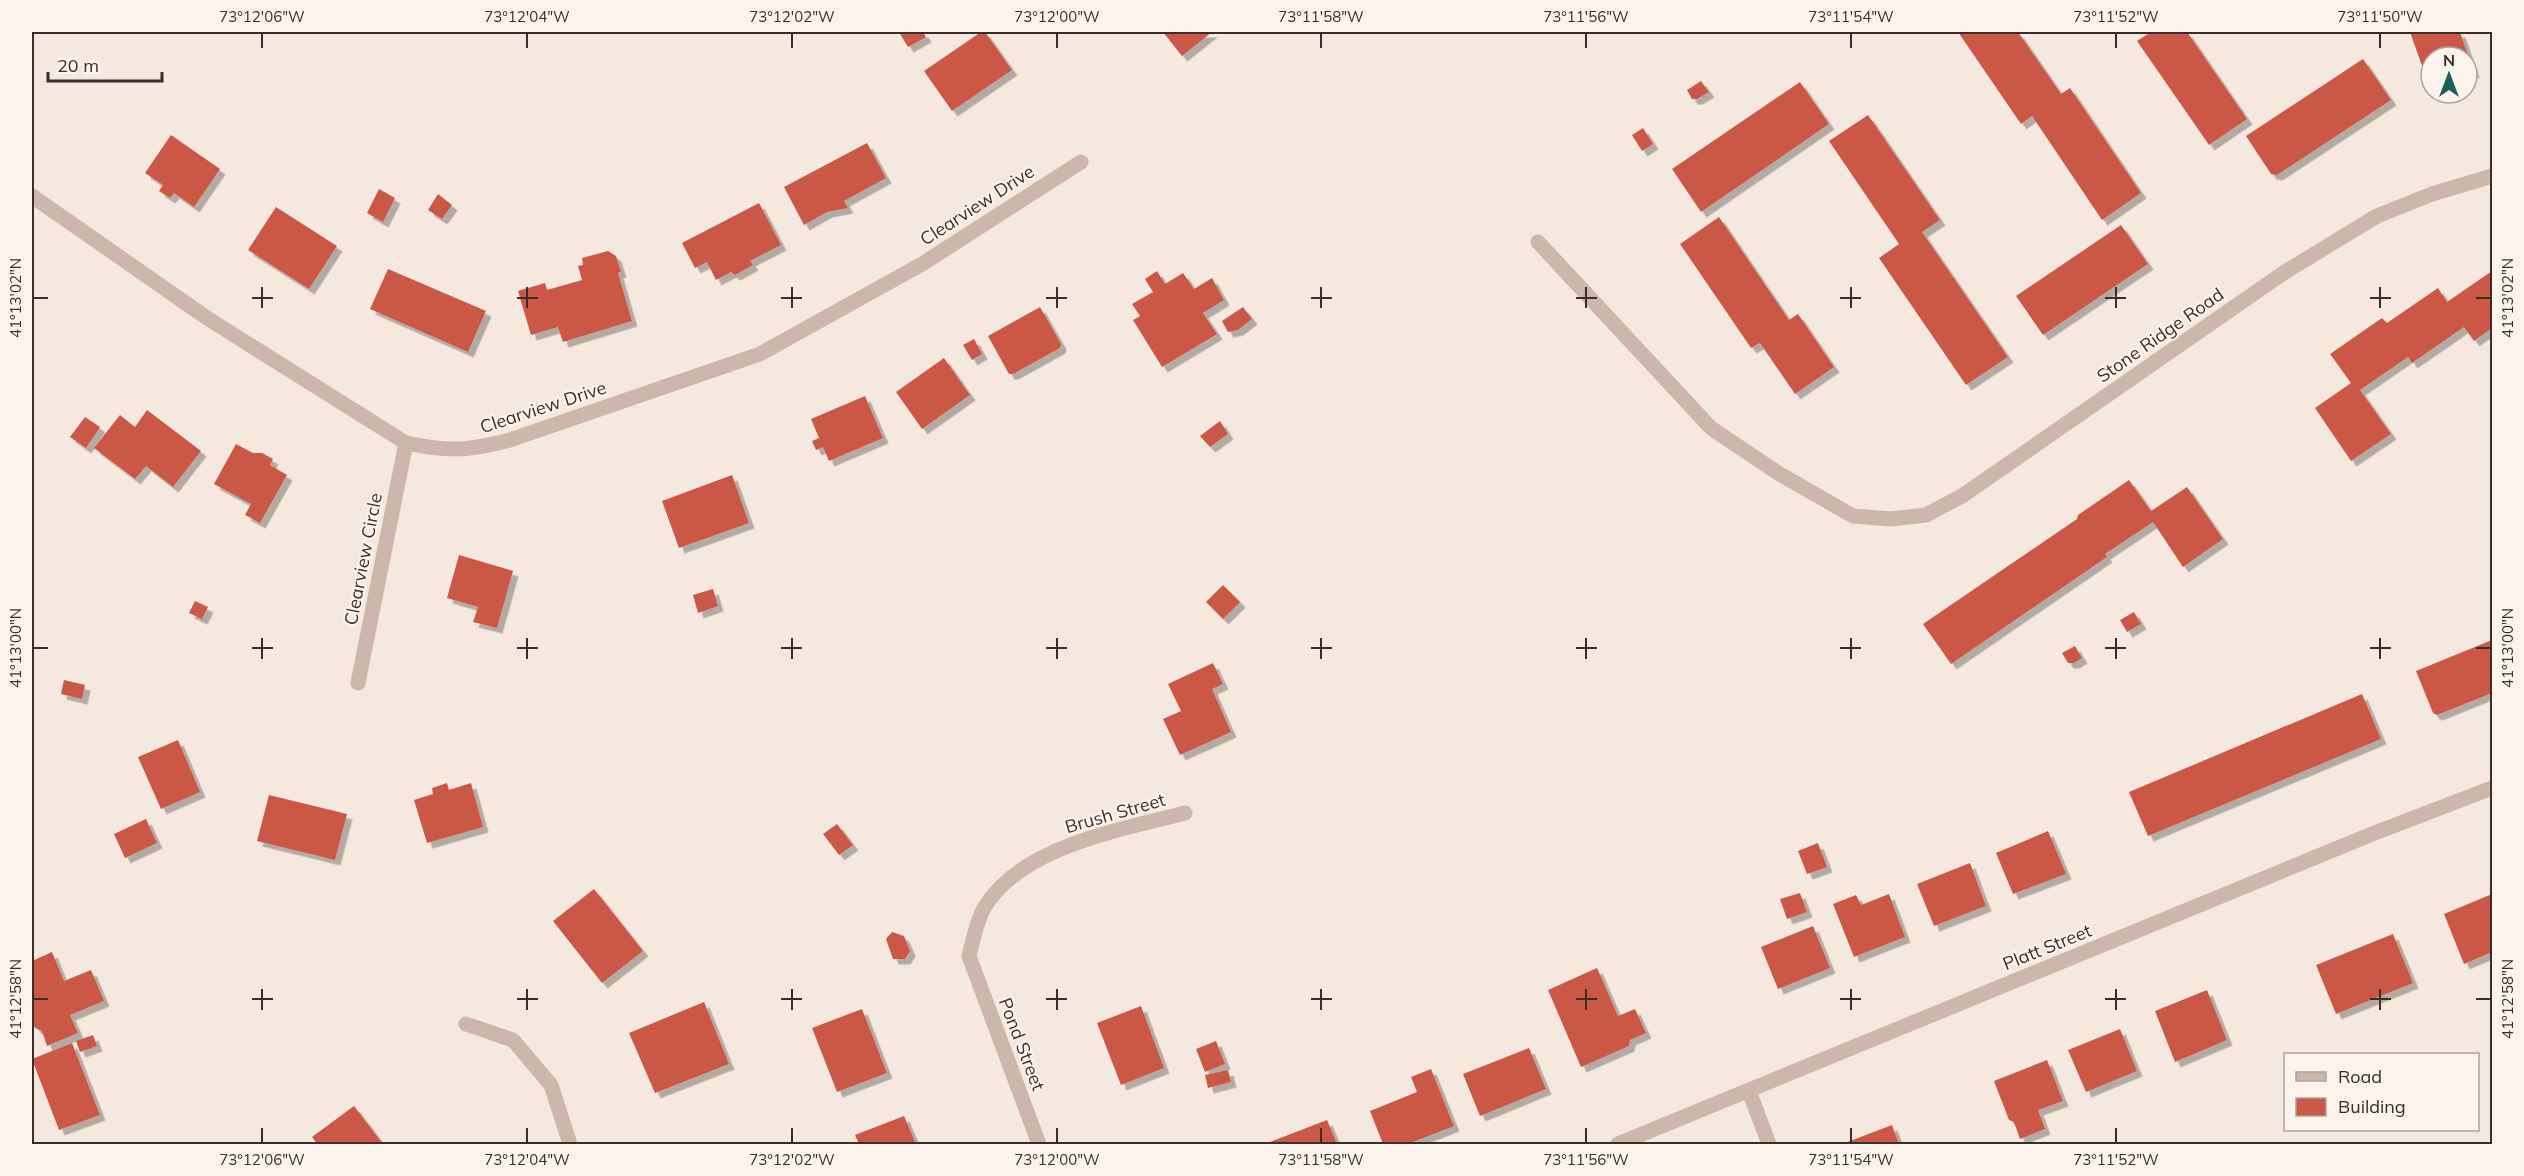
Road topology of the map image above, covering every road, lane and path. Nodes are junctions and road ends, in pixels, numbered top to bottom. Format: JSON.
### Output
{"nodes":[{"id":1,"x":1081,"y":162,"type":"dead end"},
{"id":2,"x":2493,"y":176,"type":"edge"},
{"id":3,"x":32,"y":196,"type":"edge"},
{"id":4,"x":1538,"y":242,"type":"dead end"},
{"id":5,"x":406,"y":442,"type":"junction"},
{"id":6,"x":358,"y":683,"type":"dead end"},
{"id":7,"x":2493,"y":788,"type":"edge"},
{"id":8,"x":1185,"y":813,"type":"dead end"},
{"id":9,"x":969,"y":956,"type":"joint"},
{"id":10,"x":466,"y":1024,"type":"dead end"},
{"id":11,"x":1749,"y":1091,"type":"junction"},
{"id":12,"x":570,"y":1144,"type":"edge"},
{"id":13,"x":1039,"y":1144,"type":"edge"},
{"id":14,"x":1618,"y":1144,"type":"edge"},
{"id":15,"x":1769,"y":1144,"type":"edge"}],
"edges":[{"from":1,"to":5,"type":"street","name":"Clearview Drive"},
{"from":2,"to":4,"type":"street","name":"Stone Ridge Road"},
{"from":3,"to":5,"type":"street","name":"Clearview Drive"},
{"from":5,"to":6,"type":"street","name":"Clearview Circle"},
{"from":7,"to":11,"type":"street","name":"Platt Street"},
{"from":8,"to":9,"type":"street","name":"Brush Street"},
{"from":9,"to":13,"type":"street","name":"Pond Street"},
{"from":10,"to":12,"type":"street"},
{"from":11,"to":14,"type":"street","name":"Platt Street"},
{"from":11,"to":15,"type":"street"}]}
